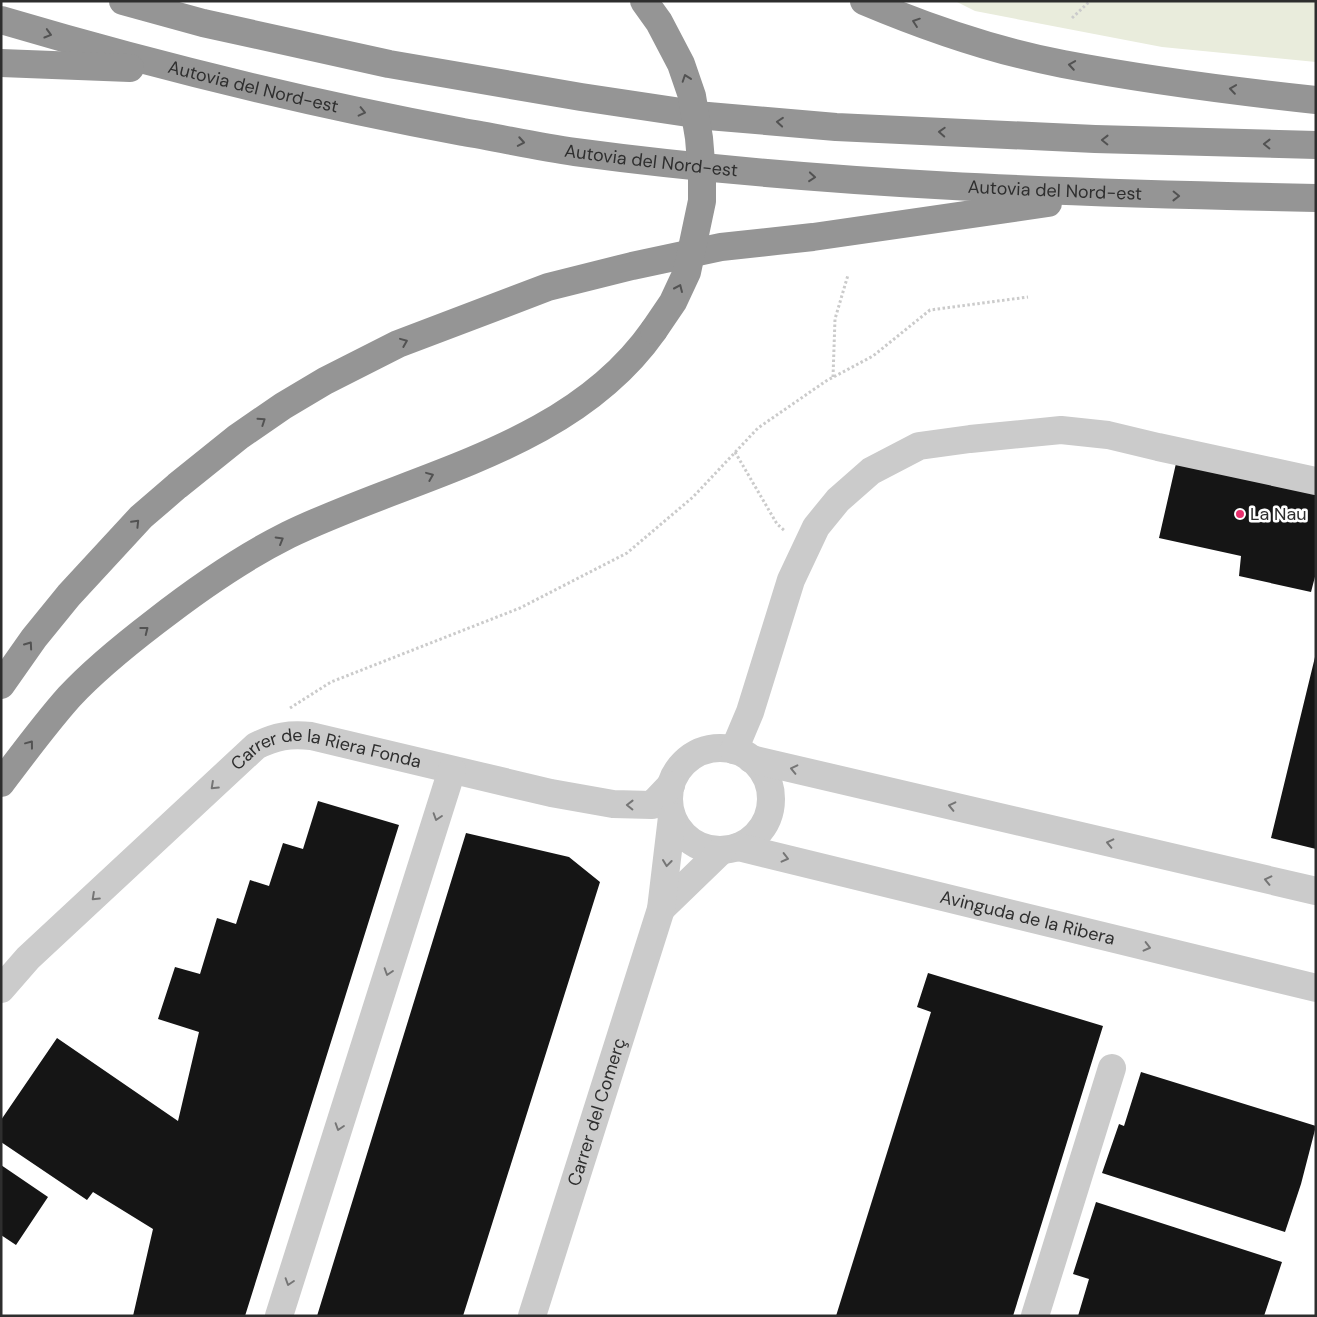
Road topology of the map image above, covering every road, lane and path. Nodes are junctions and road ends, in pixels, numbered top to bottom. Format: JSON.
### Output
{"nodes":[{"id":1,"x":123,"y":1,"type":"edge"},
{"id":2,"x":644,"y":1,"type":"edge"},
{"id":3,"x":864,"y":1,"type":"edge"},
{"id":4,"x":1090,"y":1,"type":"edge"},
{"id":5,"x":1072,"y":18,"type":"dead end"},
{"id":6,"x":1,"y":20,"type":"edge"},
{"id":7,"x":1,"y":63,"type":"edge"},
{"id":8,"x":178,"y":70,"type":"junction"},
{"id":9,"x":1316,"y":100,"type":"edge"},
{"id":10,"x":1316,"y":145,"type":"edge"},
{"id":11,"x":1110,"y":194,"type":"junction"},
{"id":12,"x":1316,"y":198,"type":"edge"},
{"id":13,"x":848,"y":275,"type":"dead end"},
{"id":14,"x":1028,"y":297,"type":"dead end"},
{"id":15,"x":833,"y":377,"type":"junction"},
{"id":16,"x":735,"y":452,"type":"junction"},
{"id":17,"x":1316,"y":481,"type":"edge"},
{"id":18,"x":805,"y":551,"type":"junction"},
{"id":19,"x":1,"y":685,"type":"edge"},
{"id":20,"x":284,"y":736,"type":"junction"},
{"id":21,"x":743,"y":755,"type":"junction"},
{"id":22,"x":452,"y":770,"type":"junction"},
{"id":23,"x":1,"y":783,"type":"edge"},
{"id":24,"x":671,"y":786,"type":"junction"},
{"id":25,"x":672,"y":817,"type":"junction"},
{"id":26,"x":730,"y":848,"type":"junction"},
{"id":27,"x":1316,"y":891,"type":"edge"},
{"id":28,"x":661,"y":908,"type":"junction"},
{"id":29,"x":1316,"y":988,"type":"edge"},
{"id":30,"x":1,"y":989,"type":"edge"},
{"id":31,"x":1112,"y":1068,"type":"dead end"},
{"id":32,"x":279,"y":1316,"type":"edge"},
{"id":33,"x":532,"y":1316,"type":"edge"},
{"id":34,"x":1035,"y":1316,"type":"edge"}],
"edges":[{"from":10,"to":1,"type":"highway","one_way":true},
{"from":23,"to":2,"type":"highway","one_way":true,"bridge":true},
{"from":9,"to":3,"type":"highway","one_way":true},
{"from":4,"to":5,"type":"path"},
{"from":6,"to":8,"type":"highway","name":"Autovia del Nord-est","one_way":true},
{"from":7,"to":8,"type":"highway"},
{"from":8,"to":11,"type":"highway","name":"Autovia del Nord-est","one_way":true},
{"from":11,"to":12,"type":"highway","name":"Autovia del Nord-est","one_way":true},
{"from":19,"to":11,"type":"highway","one_way":true},
{"from":13,"to":15,"type":"path"},
{"from":14,"to":15,"type":"path"},
{"from":15,"to":16,"type":"path"},
{"from":16,"to":18,"type":"path"},
{"from":16,"to":20,"type":"path"},
{"from":17,"to":18,"type":"street"},
{"from":18,"to":21,"type":"street"},
{"from":20,"to":22,"type":"street","name":"Carrer de la Riera Fonda"},
{"from":20,"to":30,"type":"street","name":"Carrer de la Riera Fonda","one_way":true},
{"from":21,"to":24,"type":"street"},
{"from":21,"to":26,"type":"street"},
{"from":27,"to":21,"type":"street","one_way":true},
{"from":24,"to":22,"type":"street","name":"Carrer de la Riera Fonda","one_way":true},
{"from":22,"to":32,"type":"street","one_way":true},
{"from":24,"to":25,"type":"street"},
{"from":25,"to":26,"type":"street"},
{"from":25,"to":28,"type":"street","name":"Carrer del Comerç","one_way":true},
{"from":26,"to":28,"type":"street","name":"Carrer del Comerç"},
{"from":26,"to":29,"type":"street","name":"Avinguda de la Ribera","one_way":true},
{"from":28,"to":33,"type":"street","name":"Carrer del Comerç"},
{"from":31,"to":34,"type":"street"}]}
